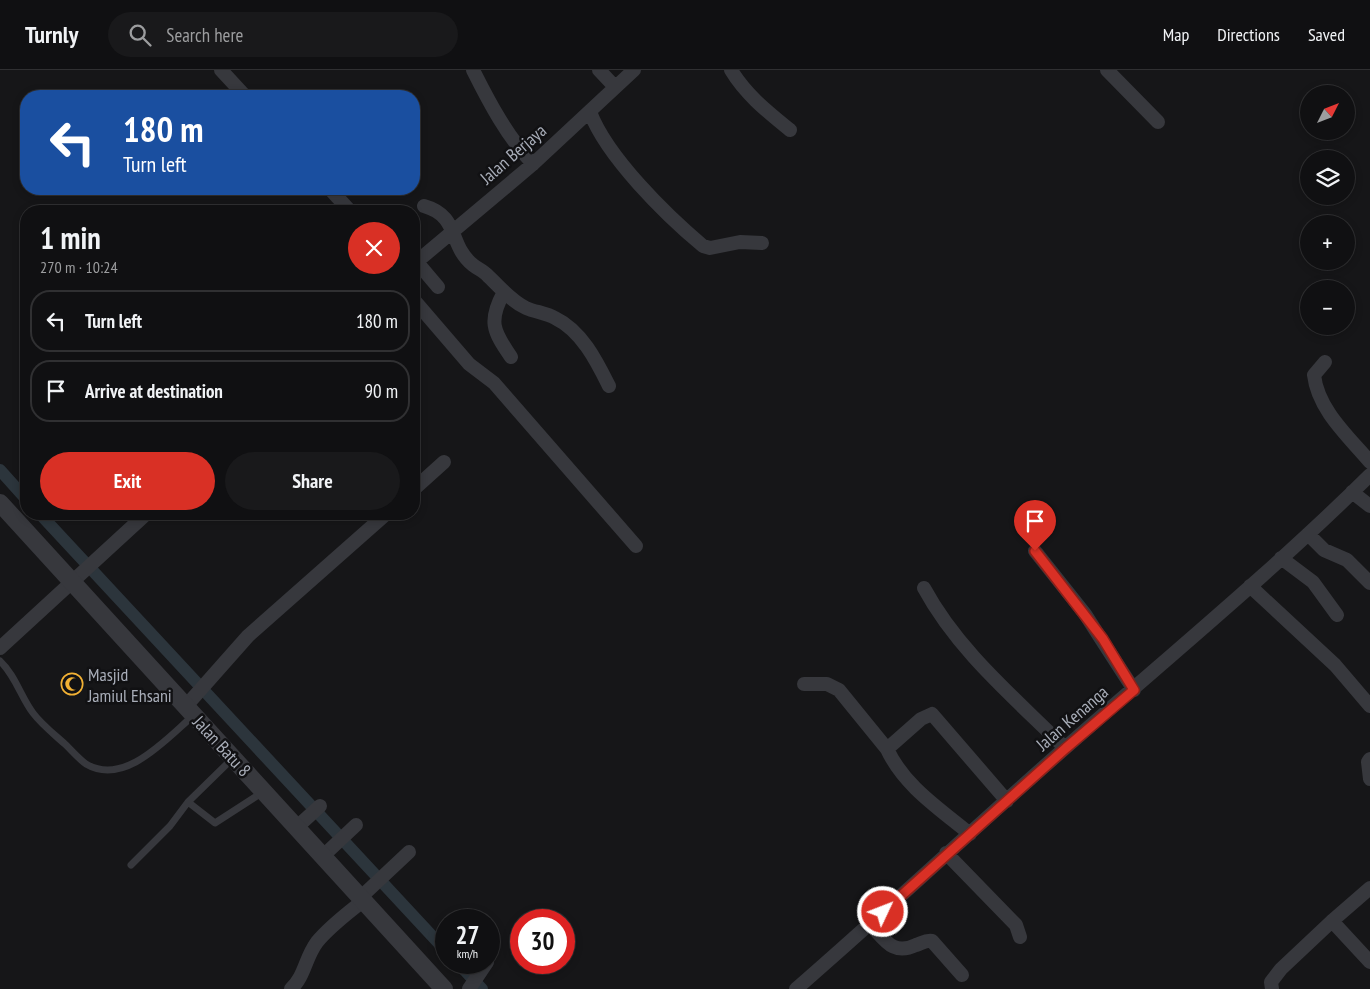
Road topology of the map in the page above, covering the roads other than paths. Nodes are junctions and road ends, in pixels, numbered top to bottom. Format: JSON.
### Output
{"nodes":[{"id":1,"x":221,"y":70,"type":"edge"},
{"id":2,"x":473,"y":70,"type":"edge"},
{"id":3,"x":599,"y":70,"type":"edge"},
{"id":4,"x":634,"y":70,"type":"edge"},
{"id":5,"x":731,"y":70,"type":"edge"},
{"id":6,"x":1107,"y":70,"type":"edge"},
{"id":7,"x":615,"y":87,"type":"junction"},
{"id":8,"x":239,"y":90,"type":"edge"},
{"id":9,"x":590,"y":112,"type":"junction"},
{"id":10,"x":1158,"y":122,"type":"dead end"},
{"id":11,"x":790,"y":130,"type":"dead end"},
{"id":12,"x":534,"y":164,"type":"junction"},
{"id":13,"x":335,"y":195,"type":"edge"},
{"id":14,"x":345,"y":205,"type":"edge"},
{"id":15,"x":424,"y":206,"type":"dead end"},
{"id":16,"x":454,"y":229,"type":"junction"},
{"id":17,"x":762,"y":243,"type":"dead end"},
{"id":18,"x":420,"y":258,"type":"edge"},
{"id":19,"x":420,"y":267,"type":"edge"},
{"id":20,"x":438,"y":287,"type":"dead end"},
{"id":21,"x":504,"y":292,"type":"junction"},
{"id":22,"x":420,"y":307,"type":"edge"},
{"id":23,"x":511,"y":357,"type":"dead end"},
{"id":24,"x":1325,"y":362,"type":"dead end"},
{"id":25,"x":610,"y":386,"type":"dead end"},
{"id":26,"x":444,"y":462,"type":"dead end"},
{"id":27,"x":1370,"y":462,"type":"edge"},
{"id":28,"x":1370,"y":474,"type":"edge"},
{"id":29,"x":420,"y":484,"type":"edge"},
{"id":30,"x":1352,"y":492,"type":"junction"},
{"id":31,"x":0,"y":503,"type":"edge"},
{"id":32,"x":1370,"y":506,"type":"edge"},
{"id":33,"x":139,"y":520,"type":"edge"},
{"id":34,"x":379,"y":520,"type":"edge"},
{"id":35,"x":1308,"y":534,"type":"junction"},
{"id":36,"x":636,"y":546,"type":"dead end"},
{"id":37,"x":1035,"y":551,"type":"dead end"},
{"id":38,"x":1281,"y":558,"type":"junction"},
{"id":39,"x":78,"y":577,"type":"junction"},
{"id":40,"x":1370,"y":583,"type":"edge"},
{"id":41,"x":1250,"y":586,"type":"junction"},
{"id":42,"x":924,"y":588,"type":"dead end"},
{"id":43,"x":1337,"y":615,"type":"dead end"},
{"id":44,"x":0,"y":648,"type":"edge"},
{"id":45,"x":0,"y":661,"type":"edge"},
{"id":46,"x":804,"y":684,"type":"dead end"},
{"id":47,"x":1134,"y":690,"type":"junction"},
{"id":48,"x":192,"y":705,"type":"junction"},
{"id":49,"x":1370,"y":706,"type":"edge"},
{"id":50,"x":1066,"y":748,"type":"junction"},
{"id":51,"x":887,"y":749,"type":"junction"},
{"id":52,"x":234,"y":758,"type":"junction"},
{"id":53,"x":1370,"y":759,"type":"edge"},
{"id":54,"x":1370,"y":779,"type":"edge"},
{"id":55,"x":264,"y":792,"type":"junction"},
{"id":56,"x":1007,"y":801,"type":"junction"},
{"id":57,"x":188,"y":802,"type":"junction"},
{"id":58,"x":316,"y":810,"type":"dead end"},
{"id":59,"x":356,"y":825,"type":"dead end"},
{"id":60,"x":297,"y":827,"type":"junction"},
{"id":61,"x":970,"y":834,"type":"junction"},
{"id":62,"x":329,"y":851,"type":"junction"},
{"id":63,"x":410,"y":852,"type":"dead end"},
{"id":64,"x":946,"y":853,"type":"junction"},
{"id":65,"x":131,"y":865,"type":"dead end"},
{"id":66,"x":1370,"y":888,"type":"edge"},
{"id":67,"x":362,"y":898,"type":"junction"},
{"id":68,"x":1332,"y":921,"type":"junction"},
{"id":69,"x":870,"y":924,"type":"junction"},
{"id":70,"x":1020,"y":937,"type":"dead end"},
{"id":71,"x":1370,"y":962,"type":"edge"},
{"id":72,"x":480,"y":974,"type":"edge"},
{"id":73,"x":962,"y":975,"type":"dead end"},
{"id":74,"x":441,"y":988,"type":"edge"},
{"id":75,"x":291,"y":989,"type":"edge"},
{"id":76,"x":469,"y":989,"type":"edge"},
{"id":77,"x":796,"y":989,"type":"edge"},
{"id":78,"x":1272,"y":989,"type":"edge"}],
"edges":[{"from":1,"to":8,"type":"street"},
{"from":2,"to":12,"type":"street"},
{"from":3,"to":7,"type":"street"},
{"from":4,"to":7,"type":"street","name":"Jalan Berjaya"},
{"from":5,"to":11,"type":"street"},
{"from":6,"to":10,"type":"street"},
{"from":7,"to":9,"type":"street","name":"Jalan Berjaya"},
{"from":9,"to":12,"type":"street","name":"Jalan Berjaya"},
{"from":9,"to":17,"type":"street"},
{"from":12,"to":16,"type":"street","name":"Jalan Berjaya"},
{"from":13,"to":14,"type":"street"},
{"from":15,"to":16,"type":"street"},
{"from":16,"to":18,"type":"street","name":"Jalan Berjaya"},
{"from":16,"to":21,"type":"street"},
{"from":19,"to":20,"type":"street"},
{"from":21,"to":23,"type":"street"},
{"from":21,"to":25,"type":"street"},
{"from":22,"to":36,"type":"street"},
{"from":24,"to":27,"type":"street"},
{"from":26,"to":29,"type":"street"},
{"from":28,"to":30,"type":"street","name":"Jalan Kenanga"},
{"from":30,"to":32,"type":"street"},
{"from":30,"to":35,"type":"street","name":"Jalan Kenanga"},
{"from":31,"to":39,"type":"street","name":"Jalan Batu 8"},
{"from":33,"to":39,"type":"street"},
{"from":34,"to":48,"type":"street"},
{"from":35,"to":38,"type":"street","name":"Jalan Kenanga"},
{"from":35,"to":40,"type":"street"},
{"from":37,"to":47,"type":"street"},
{"from":38,"to":41,"type":"street","name":"Jalan Kenanga"},
{"from":38,"to":43,"type":"street"},
{"from":39,"to":44,"type":"street"},
{"from":39,"to":48,"type":"street","name":"Jalan Batu 8"},
{"from":41,"to":47,"type":"street","name":"Jalan Kenanga"},
{"from":41,"to":49,"type":"street"},
{"from":42,"to":50,"type":"street"},
{"from":45,"to":48,"type":"lane"},
{"from":46,"to":51,"type":"street"},
{"from":47,"to":50,"type":"street","name":"Jalan Kenanga"},
{"from":48,"to":52,"type":"street","name":"Jalan Batu 8"},
{"from":50,"to":56,"type":"street","name":"Jalan Kenanga"},
{"from":51,"to":56,"type":"street"},
{"from":51,"to":61,"type":"street"},
{"from":52,"to":55,"type":"street","name":"Jalan Batu 8"},
{"from":52,"to":57,"type":"lane"},
{"from":53,"to":54,"type":"street"},
{"from":55,"to":57,"type":"lane"},
{"from":55,"to":60,"type":"street","name":"Jalan Batu 8"},
{"from":56,"to":61,"type":"street","name":"Jalan Kenanga"},
{"from":57,"to":65,"type":"lane"},
{"from":58,"to":60,"type":"street"},
{"from":59,"to":62,"type":"street"},
{"from":60,"to":62,"type":"street","name":"Jalan Batu 8"},
{"from":61,"to":64,"type":"street","name":"Jalan Kenanga"},
{"from":62,"to":67,"type":"street","name":"Jalan Batu 8"},
{"from":63,"to":67,"type":"street"},
{"from":64,"to":69,"type":"street","name":"Jalan Kenanga"},
{"from":64,"to":70,"type":"street"},
{"from":66,"to":68,"type":"street"},
{"from":67,"to":74,"type":"street","name":"Jalan Batu 8"},
{"from":67,"to":75,"type":"street"},
{"from":68,"to":71,"type":"street"},
{"from":68,"to":78,"type":"street"},
{"from":69,"to":73,"type":"street"},
{"from":69,"to":77,"type":"street","name":"Jalan Kenanga"},
{"from":72,"to":76,"type":"street"}]}
